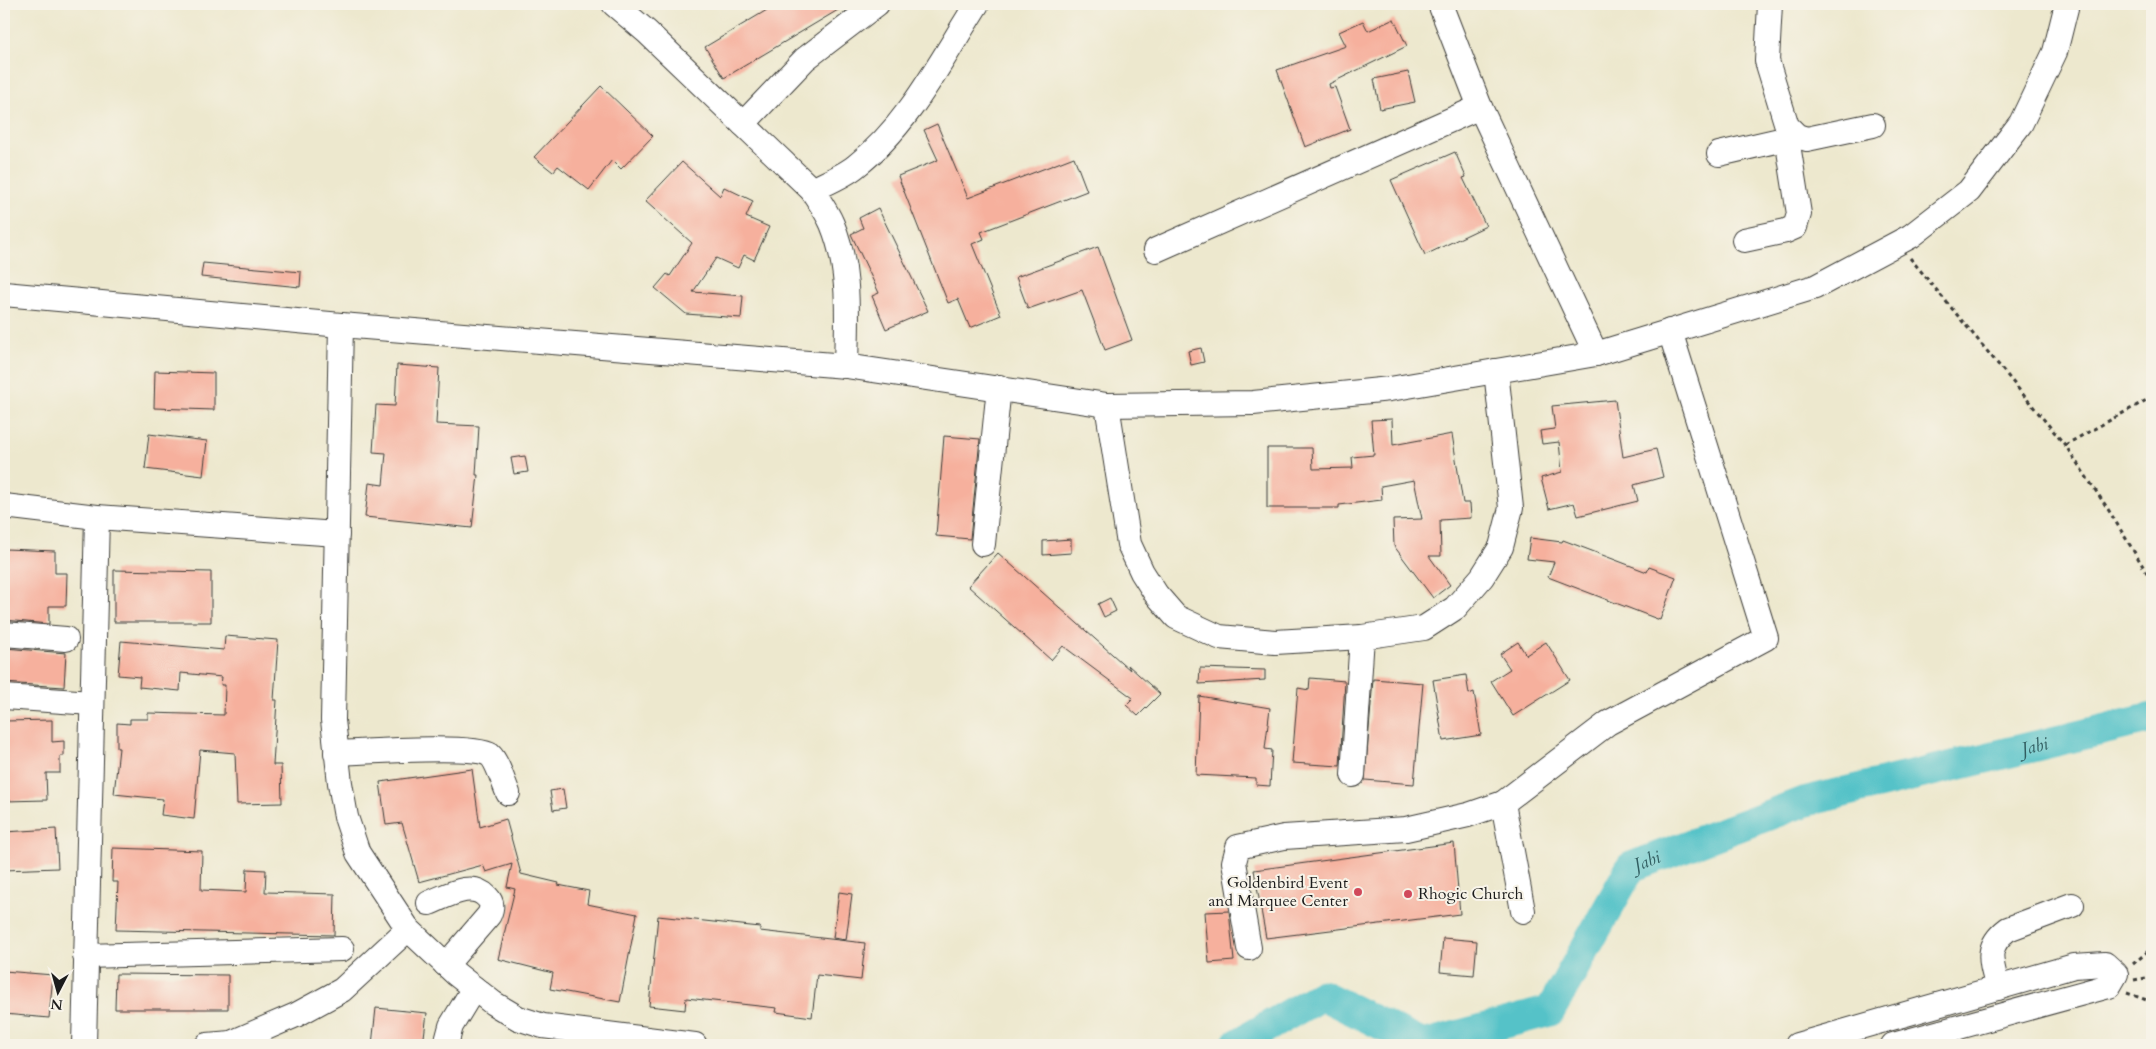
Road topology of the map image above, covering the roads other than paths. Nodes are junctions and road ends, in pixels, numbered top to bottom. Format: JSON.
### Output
{"nodes":[{"id":1,"x":614,"y":4,"type":"edge"},
{"id":2,"x":877,"y":4,"type":"edge"},
{"id":3,"x":976,"y":4,"type":"edge"},
{"id":4,"x":1440,"y":4,"type":"edge"},
{"id":5,"x":1770,"y":4,"type":"edge"},
{"id":6,"x":2067,"y":4,"type":"edge"},
{"id":7,"x":1480,"y":107,"type":"junction"},
{"id":8,"x":743,"y":124,"type":"junction"},
{"id":9,"x":1873,"y":125,"type":"dead end"},
{"id":10,"x":1792,"y":137,"type":"junction"},
{"id":11,"x":1718,"y":154,"type":"dead end"},
{"id":12,"x":812,"y":190,"type":"junction"},
{"id":13,"x":1744,"y":240,"type":"dead end"},
{"id":14,"x":1156,"y":250,"type":"dead end"},
{"id":15,"x":4,"y":294,"type":"edge"},
{"id":16,"x":341,"y":325,"type":"junction"},
{"id":17,"x":1670,"y":331,"type":"junction"},
{"id":18,"x":1596,"y":354,"type":"junction"},
{"id":19,"x":846,"y":366,"type":"junction"},
{"id":20,"x":1496,"y":371,"type":"junction"},
{"id":21,"x":999,"y":387,"type":"junction"},
{"id":22,"x":1107,"y":405,"type":"junction"},
{"id":23,"x":4,"y":506,"type":"edge"},
{"id":24,"x":97,"y":517,"type":"junction"},
{"id":25,"x":337,"y":534,"type":"junction"},
{"id":26,"x":983,"y":544,"type":"dead end"},
{"id":27,"x":4,"y":634,"type":"edge"},
{"id":28,"x":1362,"y":637,"type":"junction"},
{"id":29,"x":66,"y":639,"type":"dead end"},
{"id":30,"x":4,"y":697,"type":"edge"},
{"id":31,"x":92,"y":703,"type":"junction"},
{"id":32,"x":4,"y":704,"type":"edge"},
{"id":33,"x":336,"y":753,"type":"junction"},
{"id":34,"x":1353,"y":775,"type":"dead end"},
{"id":35,"x":508,"y":793,"type":"dead end"},
{"id":36,"x":1504,"y":803,"type":"junction"},
{"id":37,"x":429,"y":903,"type":"dead end"},
{"id":38,"x":2072,"y":905,"type":"dead end"},
{"id":39,"x":1523,"y":911,"type":"dead end"},
{"id":40,"x":408,"y":929,"type":"junction"},
{"id":41,"x":1249,"y":948,"type":"dead end"},
{"id":42,"x":342,"y":949,"type":"dead end"},
{"id":43,"x":85,"y":956,"type":"junction"},
{"id":44,"x":446,"y":965,"type":"junction"},
{"id":45,"x":474,"y":988,"type":"junction"},
{"id":46,"x":1998,"y":988,"type":"junction"},
{"id":47,"x":231,"y":1044,"type":"edge"},
{"id":48,"x":84,"y":1045,"type":"edge"},
{"id":49,"x":207,"y":1045,"type":"edge"},
{"id":50,"x":446,"y":1045,"type":"edge"},
{"id":51,"x":695,"y":1045,"type":"edge"},
{"id":52,"x":1797,"y":1045,"type":"edge"},
{"id":53,"x":1893,"y":1045,"type":"edge"}],
"edges":[{"from":1,"to":8,"type":"street"},
{"from":2,"to":8,"type":"street"},
{"from":3,"to":12,"type":"street"},
{"from":4,"to":7,"type":"street"},
{"from":5,"to":10,"type":"street"},
{"from":6,"to":17,"type":"street"},
{"from":7,"to":14,"type":"street"},
{"from":7,"to":18,"type":"street"},
{"from":8,"to":12,"type":"street"},
{"from":9,"to":10,"type":"street"},
{"from":10,"to":11,"type":"street"},
{"from":10,"to":13,"type":"street"},
{"from":12,"to":19,"type":"street"},
{"from":15,"to":16,"type":"street"},
{"from":16,"to":19,"type":"street"},
{"from":16,"to":25,"type":"street"},
{"from":17,"to":18,"type":"street"},
{"from":17,"to":36,"type":"street"},
{"from":18,"to":20,"type":"street"},
{"from":19,"to":21,"type":"street"},
{"from":20,"to":22,"type":"street"},
{"from":20,"to":28,"type":"street"},
{"from":21,"to":22,"type":"street"},
{"from":21,"to":26,"type":"street"},
{"from":22,"to":28,"type":"street"},
{"from":23,"to":24,"type":"street"},
{"from":24,"to":25,"type":"street"},
{"from":24,"to":31,"type":"street"},
{"from":25,"to":33,"type":"street"},
{"from":27,"to":29,"type":"street"},
{"from":28,"to":34,"type":"street"},
{"from":30,"to":31,"type":"street"},
{"from":30,"to":32,"type":"street"},
{"from":31,"to":43,"type":"street"},
{"from":33,"to":35,"type":"street"},
{"from":33,"to":40,"type":"street"},
{"from":36,"to":39,"type":"street"},
{"from":36,"to":41,"type":"street"},
{"from":37,"to":44,"type":"street"},
{"from":38,"to":46,"type":"street"},
{"from":40,"to":44,"type":"street"},
{"from":40,"to":47,"type":"street"},
{"from":42,"to":43,"type":"street"},
{"from":43,"to":48,"type":"street"},
{"from":44,"to":45,"type":"street"},
{"from":45,"to":50,"type":"street"},
{"from":45,"to":51,"type":"street"},
{"from":46,"to":52,"type":"street"},
{"from":46,"to":53,"type":"street"},
{"from":47,"to":49,"type":"street"}]}
